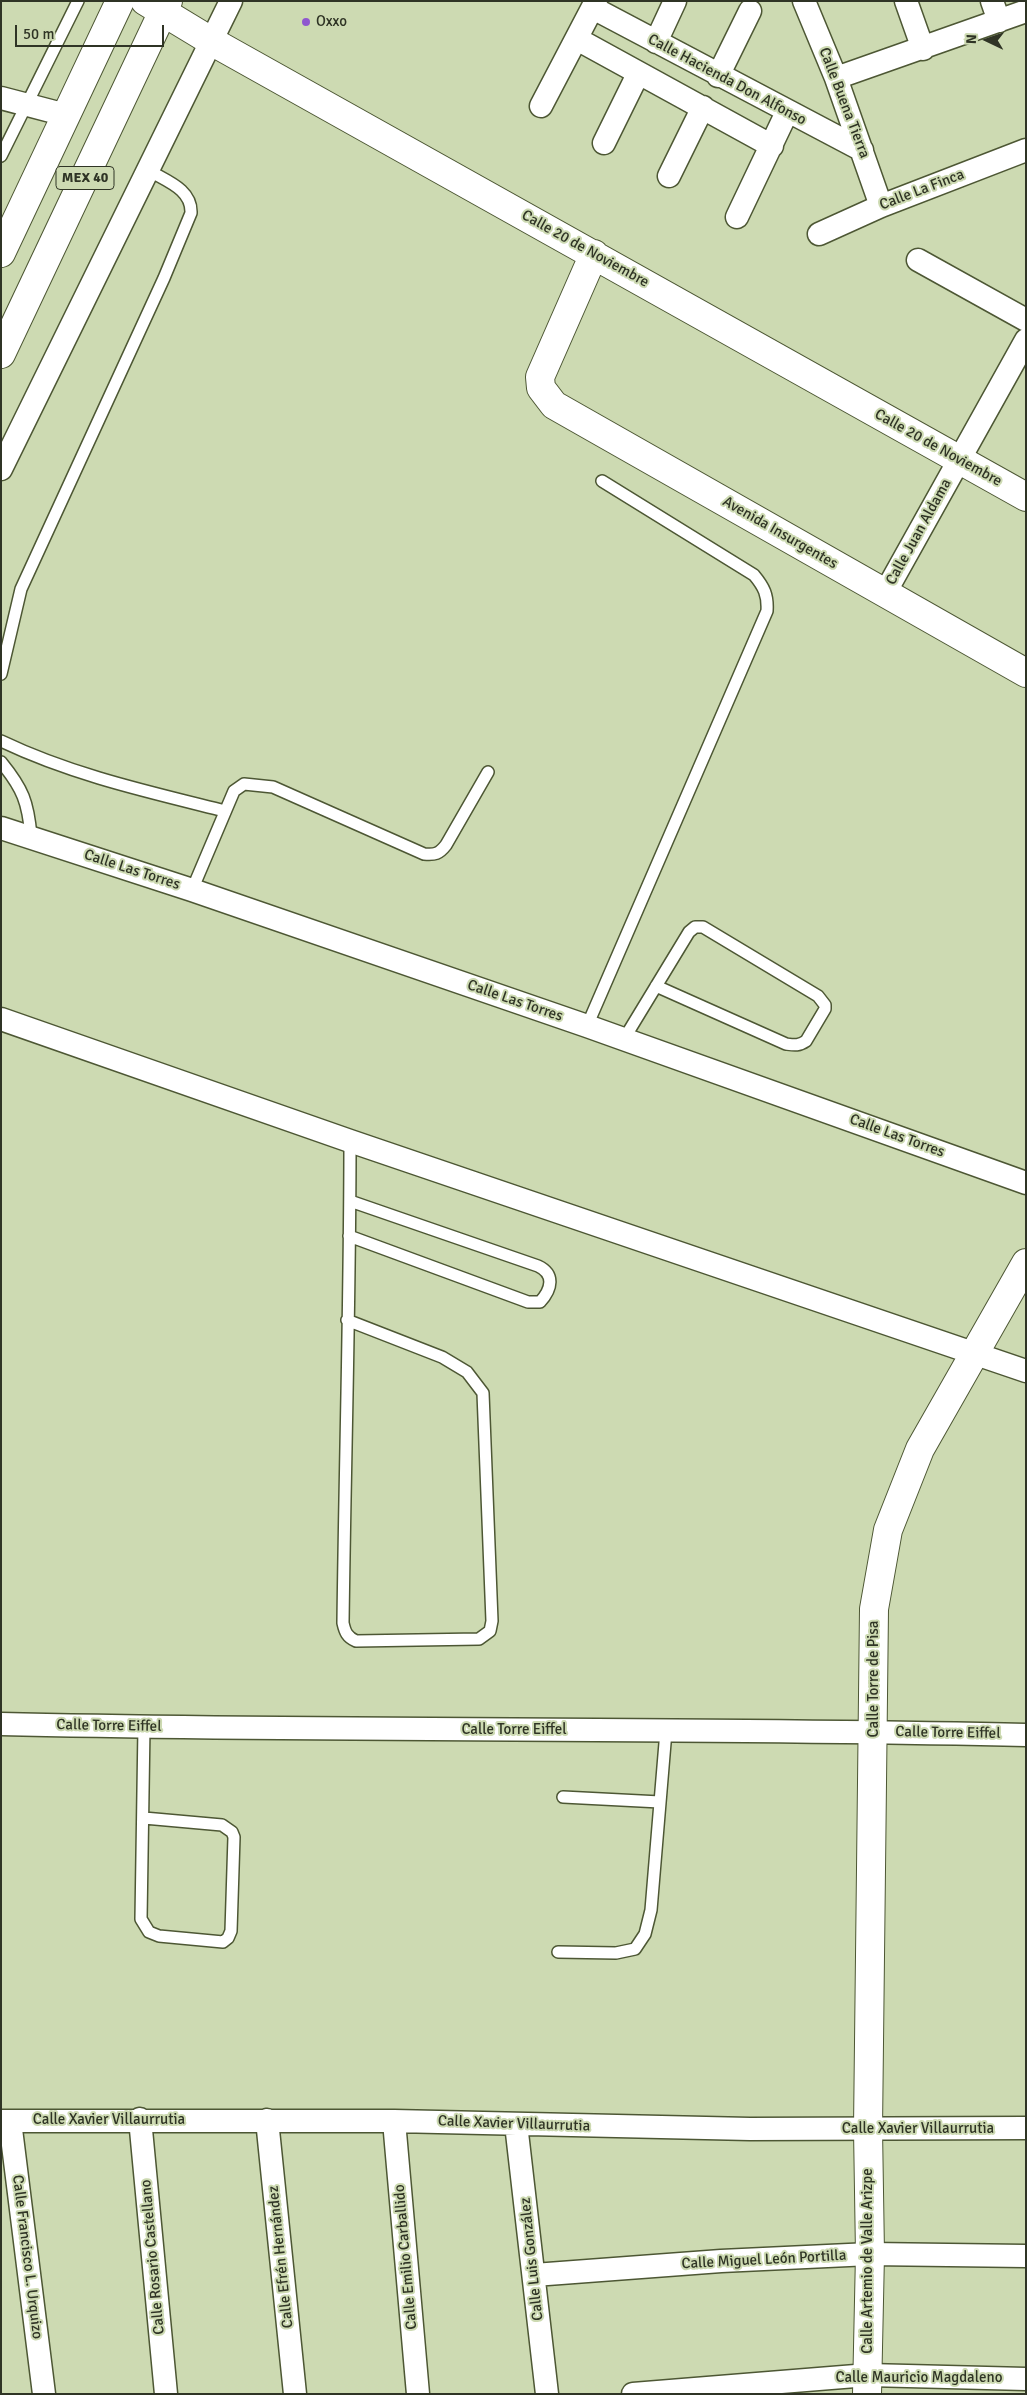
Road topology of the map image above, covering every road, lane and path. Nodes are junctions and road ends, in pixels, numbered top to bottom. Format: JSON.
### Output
{"nodes":[{"id":1,"x":78,"y":1,"type":"edge"},
{"id":2,"x":120,"y":1,"type":"edge"},
{"id":3,"x":231,"y":1,"type":"edge"},
{"id":4,"x":675,"y":1,"type":"edge"},
{"id":5,"x":804,"y":1,"type":"edge"},
{"id":6,"x":906,"y":1,"type":"edge"},
{"id":7,"x":159,"y":5,"type":"edge"},
{"id":8,"x":594,"y":5,"type":"edge"},
{"id":9,"x":750,"y":11,"type":"dead end"},
{"id":10,"x":996,"y":11,"type":"edge"},
{"id":11,"x":1026,"y":11,"type":"edge"},
{"id":12,"x":577,"y":39,"type":"junction"},
{"id":13,"x":211,"y":41,"type":"junction"},
{"id":14,"x":656,"y":42,"type":"junction"},
{"id":15,"x":923,"y":49,"type":"junction"},
{"id":16,"x":638,"y":74,"type":"junction"},
{"id":17,"x":718,"y":76,"type":"junction"},
{"id":18,"x":836,"y":78,"type":"junction"},
{"id":19,"x":1,"y":98,"type":"edge"},
{"id":20,"x":27,"y":105,"type":"junction"},
{"id":21,"x":540,"y":106,"type":"dead end"},
{"id":22,"x":703,"y":108,"type":"junction"},
{"id":23,"x":787,"y":112,"type":"junction"},
{"id":24,"x":66,"y":115,"type":"junction"},
{"id":25,"x":604,"y":143,"type":"dead end"},
{"id":26,"x":772,"y":146,"type":"junction"},
{"id":27,"x":862,"y":150,"type":"junction"},
{"id":28,"x":1026,"y":150,"type":"edge"},
{"id":29,"x":1,"y":156,"type":"edge"},
{"id":30,"x":148,"y":170,"type":"junction"},
{"id":31,"x":669,"y":176,"type":"dead end"},
{"id":32,"x":881,"y":206,"type":"junction"},
{"id":33,"x":737,"y":217,"type":"dead end"},
{"id":34,"x":820,"y":234,"type":"dead end"},
{"id":35,"x":1,"y":254,"type":"edge"},
{"id":36,"x":594,"y":254,"type":"junction"},
{"id":37,"x":918,"y":260,"type":"dead end"},
{"id":38,"x":1026,"y":320,"type":"edge"},
{"id":39,"x":1026,"y":340,"type":"edge"},
{"id":40,"x":1,"y":354,"type":"edge"},
{"id":41,"x":958,"y":461,"type":"junction"},
{"id":42,"x":1,"y":469,"type":"edge"},
{"id":43,"x":602,"y":481,"type":"dead end"},
{"id":44,"x":1026,"y":497,"type":"edge"},
{"id":45,"x":885,"y":592,"type":"junction"},
{"id":46,"x":1026,"y":673,"type":"edge"},
{"id":47,"x":1,"y":674,"type":"edge"},
{"id":48,"x":1,"y":741,"type":"edge"},
{"id":49,"x":1,"y":762,"type":"edge"},
{"id":50,"x":488,"y":772,"type":"dead end"},
{"id":51,"x":225,"y":811,"type":"junction"},
{"id":52,"x":1,"y":828,"type":"edge"},
{"id":53,"x":31,"y":836,"type":"junction"},
{"id":54,"x":192,"y":890,"type":"junction"},
{"id":55,"x":656,"y":986,"type":"junction"},
{"id":56,"x":1,"y":1019,"type":"edge"},
{"id":57,"x":587,"y":1026,"type":"junction"},
{"id":58,"x":624,"y":1039,"type":"junction"},
{"id":59,"x":350,"y":1141,"type":"junction"},
{"id":60,"x":1026,"y":1182,"type":"edge"},
{"id":61,"x":350,"y":1201,"type":"junction"},
{"id":62,"x":349,"y":1236,"type":"junction"},
{"id":63,"x":1026,"y":1263,"type":"edge"},
{"id":64,"x":347,"y":1320,"type":"junction"},
{"id":65,"x":974,"y":1354,"type":"junction"},
{"id":66,"x":1026,"y":1371,"type":"edge"},
{"id":67,"x":1,"y":1724,"type":"edge"},
{"id":68,"x":144,"y":1727,"type":"junction"},
{"id":69,"x":666,"y":1731,"type":"junction"},
{"id":70,"x":874,"y":1732,"type":"junction"},
{"id":71,"x":1026,"y":1735,"type":"edge"},
{"id":72,"x":563,"y":1797,"type":"dead end"},
{"id":73,"x":660,"y":1802,"type":"junction"},
{"id":74,"x":144,"y":1818,"type":"junction"},
{"id":75,"x":558,"y":1952,"type":"dead end"},
{"id":76,"x":140,"y":2120,"type":"junction"},
{"id":77,"x":267,"y":2120,"type":"junction"},
{"id":78,"x":6,"y":2121,"type":"edge"},
{"id":79,"x":394,"y":2121,"type":"junction"},
{"id":80,"x":516,"y":2124,"type":"junction"},
{"id":81,"x":1026,"y":2128,"type":"edge"},
{"id":82,"x":868,"y":2129,"type":"junction"},
{"id":83,"x":870,"y":2254,"type":"junction"},
{"id":84,"x":1026,"y":2256,"type":"edge"},
{"id":85,"x":534,"y":2275,"type":"junction"},
{"id":86,"x":1026,"y":2380,"type":"edge"},
{"id":87,"x":868,"y":2385,"type":"edge"},
{"id":88,"x":44,"y":2394,"type":"edge"},
{"id":89,"x":166,"y":2394,"type":"edge"},
{"id":90,"x":295,"y":2394,"type":"edge"},
{"id":91,"x":418,"y":2394,"type":"edge"},
{"id":92,"x":547,"y":2394,"type":"edge"},
{"id":93,"x":634,"y":2394,"type":"edge"}],
"edges":[{"from":1,"to":20,"type":"lane"},
{"from":2,"to":24,"type":"main road","number":"MEX 40"},
{"from":3,"to":13,"type":"street"},
{"from":4,"to":14,"type":"street"},
{"from":5,"to":18,"type":"street","name":"Calle Buena Tierra"},
{"from":6,"to":15,"type":"street"},
{"from":7,"to":13,"type":"main road","name":"Calle 20 de Noviembre"},
{"from":7,"to":40,"type":"main road","number":"MEX 40"},
{"from":8,"to":12,"type":"street"},
{"from":8,"to":14,"type":"street","name":"Calle Hacienda Don Alfonso"},
{"from":9,"to":17,"type":"street"},
{"from":10,"to":11,"type":"street"},
{"from":10,"to":15,"type":"street"},
{"from":12,"to":16,"type":"street"},
{"from":12,"to":21,"type":"street"},
{"from":13,"to":30,"type":"street"},
{"from":13,"to":36,"type":"main road","name":"Calle 20 de Noviembre"},
{"from":14,"to":17,"type":"street","name":"Calle Hacienda Don Alfonso"},
{"from":15,"to":18,"type":"street"},
{"from":16,"to":22,"type":"street"},
{"from":16,"to":25,"type":"street"},
{"from":17,"to":23,"type":"street","name":"Calle Hacienda Don Alfonso"},
{"from":18,"to":27,"type":"street","name":"Calle Buena Tierra"},
{"from":19,"to":20,"type":"street"},
{"from":20,"to":24,"type":"street"},
{"from":20,"to":29,"type":"lane"},
{"from":22,"to":26,"type":"street"},
{"from":22,"to":31,"type":"street"},
{"from":23,"to":26,"type":"street"},
{"from":23,"to":27,"type":"street","name":"Calle Hacienda Don Alfonso"},
{"from":24,"to":35,"type":"main road","number":"MEX 40"},
{"from":26,"to":33,"type":"street"},
{"from":27,"to":32,"type":"street","name":"Calle Buena Tierra"},
{"from":28,"to":32,"type":"street","name":"Calle La Finca"},
{"from":30,"to":42,"type":"street"},
{"from":30,"to":47,"type":"lane"},
{"from":32,"to":34,"type":"street","name":"Calle La Finca"},
{"from":36,"to":41,"type":"main road","name":"Calle 20 de Noviembre"},
{"from":36,"to":45,"type":"main road","name":"Avenida Insurgentes"},
{"from":37,"to":38,"type":"street"},
{"from":39,"to":41,"type":"street","name":"Calle Juan Aldama"},
{"from":41,"to":44,"type":"main road","name":"Calle 20 de Noviembre"},
{"from":41,"to":45,"type":"street","name":"Calle Juan Aldama"},
{"from":43,"to":57,"type":"lane"},
{"from":45,"to":46,"type":"main road","name":"Avenida Insurgentes"},
{"from":48,"to":51,"type":"lane"},
{"from":49,"to":53,"type":"lane"},
{"from":50,"to":51,"type":"lane"},
{"from":51,"to":54,"type":"lane"},
{"from":52,"to":53,"type":"street","name":"Calle Las Torres"},
{"from":53,"to":54,"type":"street","name":"Calle Las Torres"},
{"from":54,"to":57,"type":"street","name":"Calle Las Torres"},
{"from":55,"to":55,"type":"lane"},
{"from":55,"to":58,"type":"lane"},
{"from":56,"to":59,"type":"street"},
{"from":57,"to":58,"type":"street","name":"Calle Las Torres"},
{"from":58,"to":60,"type":"street","name":"Calle Las Torres"},
{"from":59,"to":61,"type":"lane"},
{"from":59,"to":65,"type":"street"},
{"from":61,"to":62,"type":"lane"},
{"from":61,"to":62,"type":"lane"},
{"from":62,"to":64,"type":"lane"},
{"from":63,"to":65,"type":"main road","name":"Calle Torre de Pisa"},
{"from":64,"to":64,"type":"lane"},
{"from":65,"to":66,"type":"street"},
{"from":65,"to":70,"type":"main road","name":"Calle Torre de Pisa"},
{"from":67,"to":68,"type":"street","name":"Calle Torre Eiffel"},
{"from":68,"to":69,"type":"street","name":"Calle Torre Eiffel"},
{"from":68,"to":74,"type":"lane"},
{"from":69,"to":70,"type":"street","name":"Calle Torre Eiffel"},
{"from":69,"to":73,"type":"lane"},
{"from":70,"to":71,"type":"street","name":"Calle Torre Eiffel"},
{"from":70,"to":82,"type":"main road","name":"Calle Torre de Pisa"},
{"from":72,"to":73,"type":"lane"},
{"from":73,"to":75,"type":"lane"},
{"from":74,"to":74,"type":"lane"},
{"from":76,"to":77,"type":"street","name":"Calle Xavier Villaurrutia"},
{"from":76,"to":78,"type":"street","name":"Calle Xavier Villaurrutia"},
{"from":76,"to":89,"type":"street","name":"Calle Rosario Castellano"},
{"from":77,"to":79,"type":"street","name":"Calle Xavier Villaurrutia"},
{"from":77,"to":90,"type":"street","name":"Calle Efrén Hernández"},
{"from":78,"to":88,"type":"street","name":"Calle Francisco L. Urquizo"},
{"from":79,"to":80,"type":"street","name":"Calle Xavier Villaurrutia"},
{"from":79,"to":91,"type":"street","name":"Calle Emilio Carballido"},
{"from":80,"to":82,"type":"street","name":"Calle Xavier Villaurrutia"},
{"from":80,"to":85,"type":"street","name":"Calle Luis González"},
{"from":81,"to":82,"type":"street","name":"Calle Xavier Villaurrutia"},
{"from":82,"to":83,"type":"main road","name":"Calle Artemio de Valle Arizpe"},
{"from":83,"to":84,"type":"street","name":"Calle Miguel León Portilla"},
{"from":83,"to":85,"type":"street","name":"Calle Miguel León Portilla"},
{"from":83,"to":87,"type":"main road","name":"Calle Artemio de Valle Arizpe"},
{"from":85,"to":92,"type":"street","name":"Calle Luis González"},
{"from":86,"to":87,"type":"street","name":"Calle Mauricio Magdaleno"},
{"from":87,"to":93,"type":"street","name":"Calle Mauricio Magdaleno"}]}
